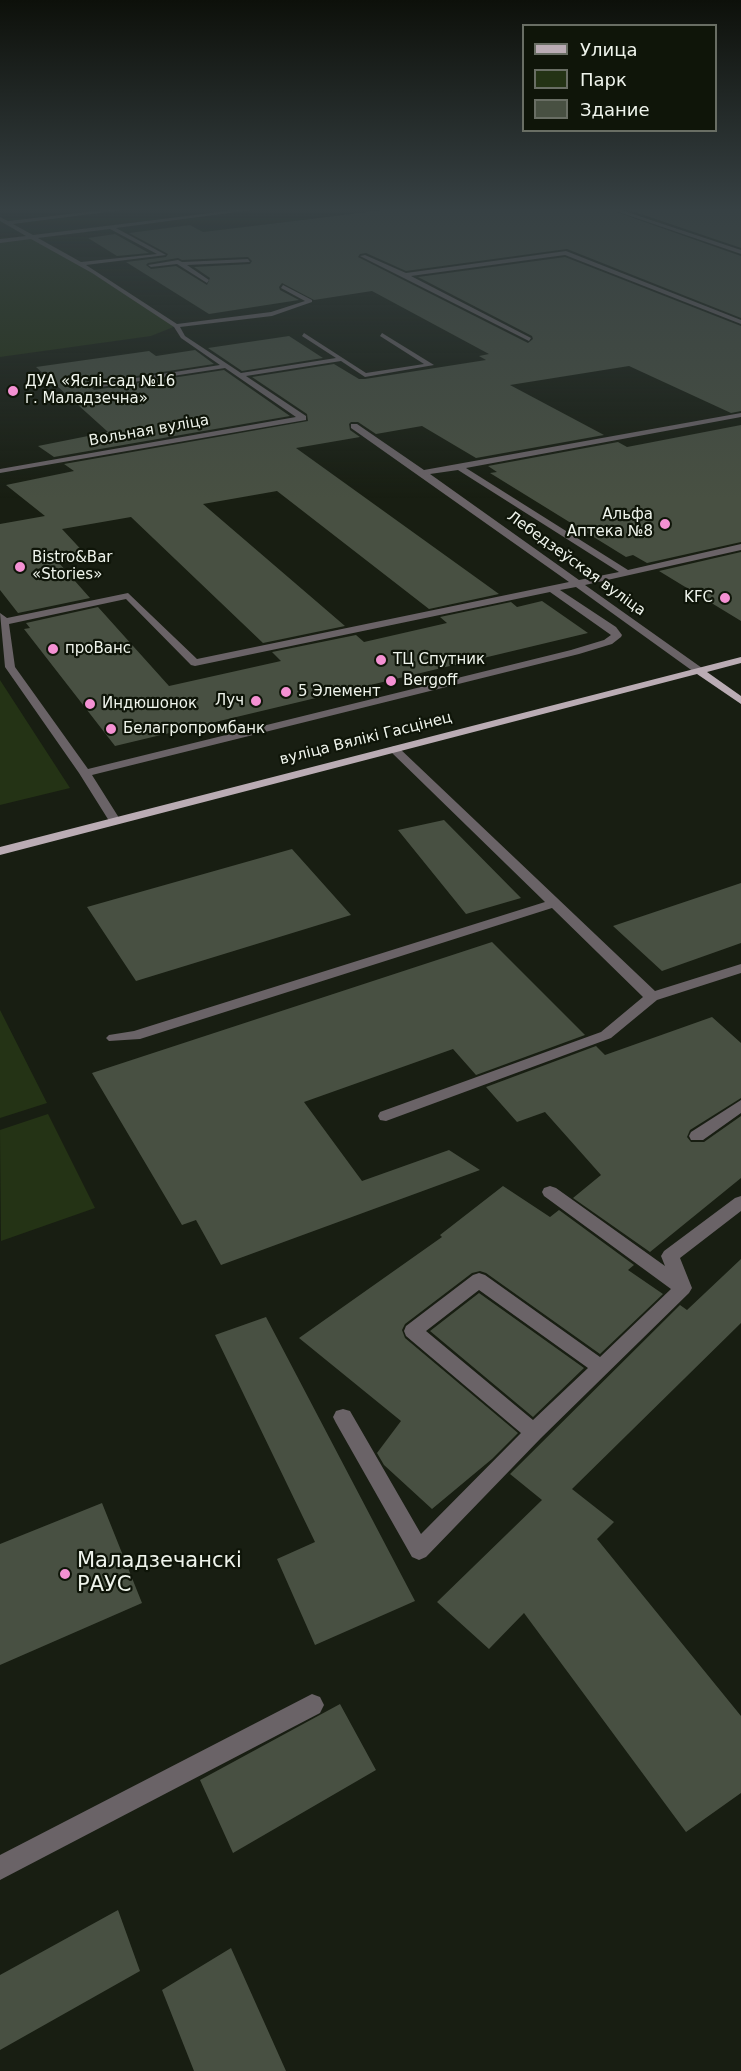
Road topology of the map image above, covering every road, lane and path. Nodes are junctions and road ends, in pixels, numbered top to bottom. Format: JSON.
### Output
{"nodes":[{"id":1,"x":145,"y":306,"type":"edge"},
{"id":2,"x":296,"y":306,"type":"edge"},
{"id":3,"x":464,"y":306,"type":"edge"},
{"id":4,"x":700,"y":306,"type":"edge"},
{"id":5,"x":741,"y":322,"type":"edge"},
{"id":6,"x":176,"y":326,"type":"junction"},
{"id":7,"x":304,"y":335,"type":"dead end"},
{"id":8,"x":382,"y":335,"type":"dead end"},
{"id":9,"x":529,"y":339,"type":"dead end"},
{"id":10,"x":342,"y":359,"type":"junction"},
{"id":11,"x":226,"y":366,"type":"junction"},
{"id":12,"x":241,"y":375,"type":"junction"},
{"id":13,"x":97,"y":386,"type":"dead end"},
{"id":14,"x":741,"y":415,"type":"edge"},
{"id":15,"x":354,"y":426,"type":"dead end"},
{"id":16,"x":459,"y":467,"type":"junction"},
{"id":17,"x":0,"y":471,"type":"edge"},
{"id":18,"x":423,"y":473,"type":"junction"},
{"id":19,"x":741,"y":547,"type":"edge"},
{"id":20,"x":627,"y":573,"type":"junction"},
{"id":21,"x":577,"y":584,"type":"junction"},
{"id":22,"x":552,"y":589,"type":"junction"},
{"id":23,"x":2,"y":619,"type":"edge"},
{"id":24,"x":741,"y":660,"type":"edge"},
{"id":25,"x":698,"y":670,"type":"junction"},
{"id":26,"x":741,"y":701,"type":"edge"},
{"id":27,"x":394,"y":749,"type":"junction"},
{"id":28,"x":85,"y":773,"type":"junction"},
{"id":29,"x":115,"y":821,"type":"junction"},
{"id":30,"x":0,"y":851,"type":"edge"},
{"id":31,"x":555,"y":903,"type":"junction"},
{"id":32,"x":741,"y":968,"type":"edge"},
{"id":33,"x":652,"y":997,"type":"junction"},
{"id":34,"x":114,"y":1038,"type":"dead end"},
{"id":35,"x":741,"y":1105,"type":"edge"},
{"id":36,"x":386,"y":1116,"type":"dead end"},
{"id":37,"x":697,"y":1136,"type":"dead end"},
{"id":38,"x":550,"y":1192,"type":"dead end"},
{"id":39,"x":741,"y":1202,"type":"edge"},
{"id":40,"x":683,"y":1288,"type":"junction"},
{"id":41,"x":600,"y":1367,"type":"junction"},
{"id":42,"x":343,"y":1417,"type":"dead end"},
{"id":43,"x":534,"y":1432,"type":"junction"},
{"id":44,"x":312,"y":1705,"type":"dead end"},
{"id":45,"x":0,"y":1868,"type":"edge"}],
"edges":[{"from":1,"to":6,"type":"street"},
{"from":2,"to":6,"type":"street"},
{"from":3,"to":9,"type":"street"},
{"from":4,"to":5,"type":"street"},
{"from":6,"to":11,"type":"street"},
{"from":7,"to":10,"type":"street"},
{"from":8,"to":10,"type":"street"},
{"from":10,"to":12,"type":"street"},
{"from":11,"to":12,"type":"street"},
{"from":11,"to":13,"type":"street"},
{"from":12,"to":17,"type":"street","name":"Вольная вуліца"},
{"from":14,"to":16,"type":"street"},
{"from":15,"to":18,"type":"street","name":"Лебедзеўская вуліца"},
{"from":16,"to":18,"type":"street"},
{"from":16,"to":20,"type":"street"},
{"from":18,"to":21,"type":"street","name":"Лебедзеўская вуліца"},
{"from":19,"to":20,"type":"street"},
{"from":20,"to":21,"type":"street"},
{"from":21,"to":22,"type":"street"},
{"from":21,"to":25,"type":"street","name":"Лебедзеўская вуліца"},
{"from":22,"to":23,"type":"street"},
{"from":22,"to":28,"type":"street"},
{"from":23,"to":28,"type":"street"},
{"from":24,"to":25,"type":"main road","name":"вуліца Вялікі Гасцінец"},
{"from":25,"to":26,"type":"main road","name":"Лебедзеўская вуліца"},
{"from":25,"to":27,"type":"main road","name":"вуліца Вялікі Гасцінец"},
{"from":27,"to":29,"type":"main road","name":"вуліца Вялікі Гасцінец"},
{"from":27,"to":31,"type":"street"},
{"from":28,"to":29,"type":"street"},
{"from":29,"to":30,"type":"main road","name":"вуліца Вялікі Гасцінец"},
{"from":31,"to":33,"type":"street"},
{"from":31,"to":34,"type":"street"},
{"from":32,"to":33,"type":"street"},
{"from":33,"to":36,"type":"street"},
{"from":35,"to":37,"type":"street"},
{"from":38,"to":40,"type":"street"},
{"from":39,"to":40,"type":"street"},
{"from":40,"to":41,"type":"street"},
{"from":41,"to":43,"type":"street"},
{"from":41,"to":43,"type":"street"},
{"from":42,"to":43,"type":"street"},
{"from":44,"to":45,"type":"street"}]}
